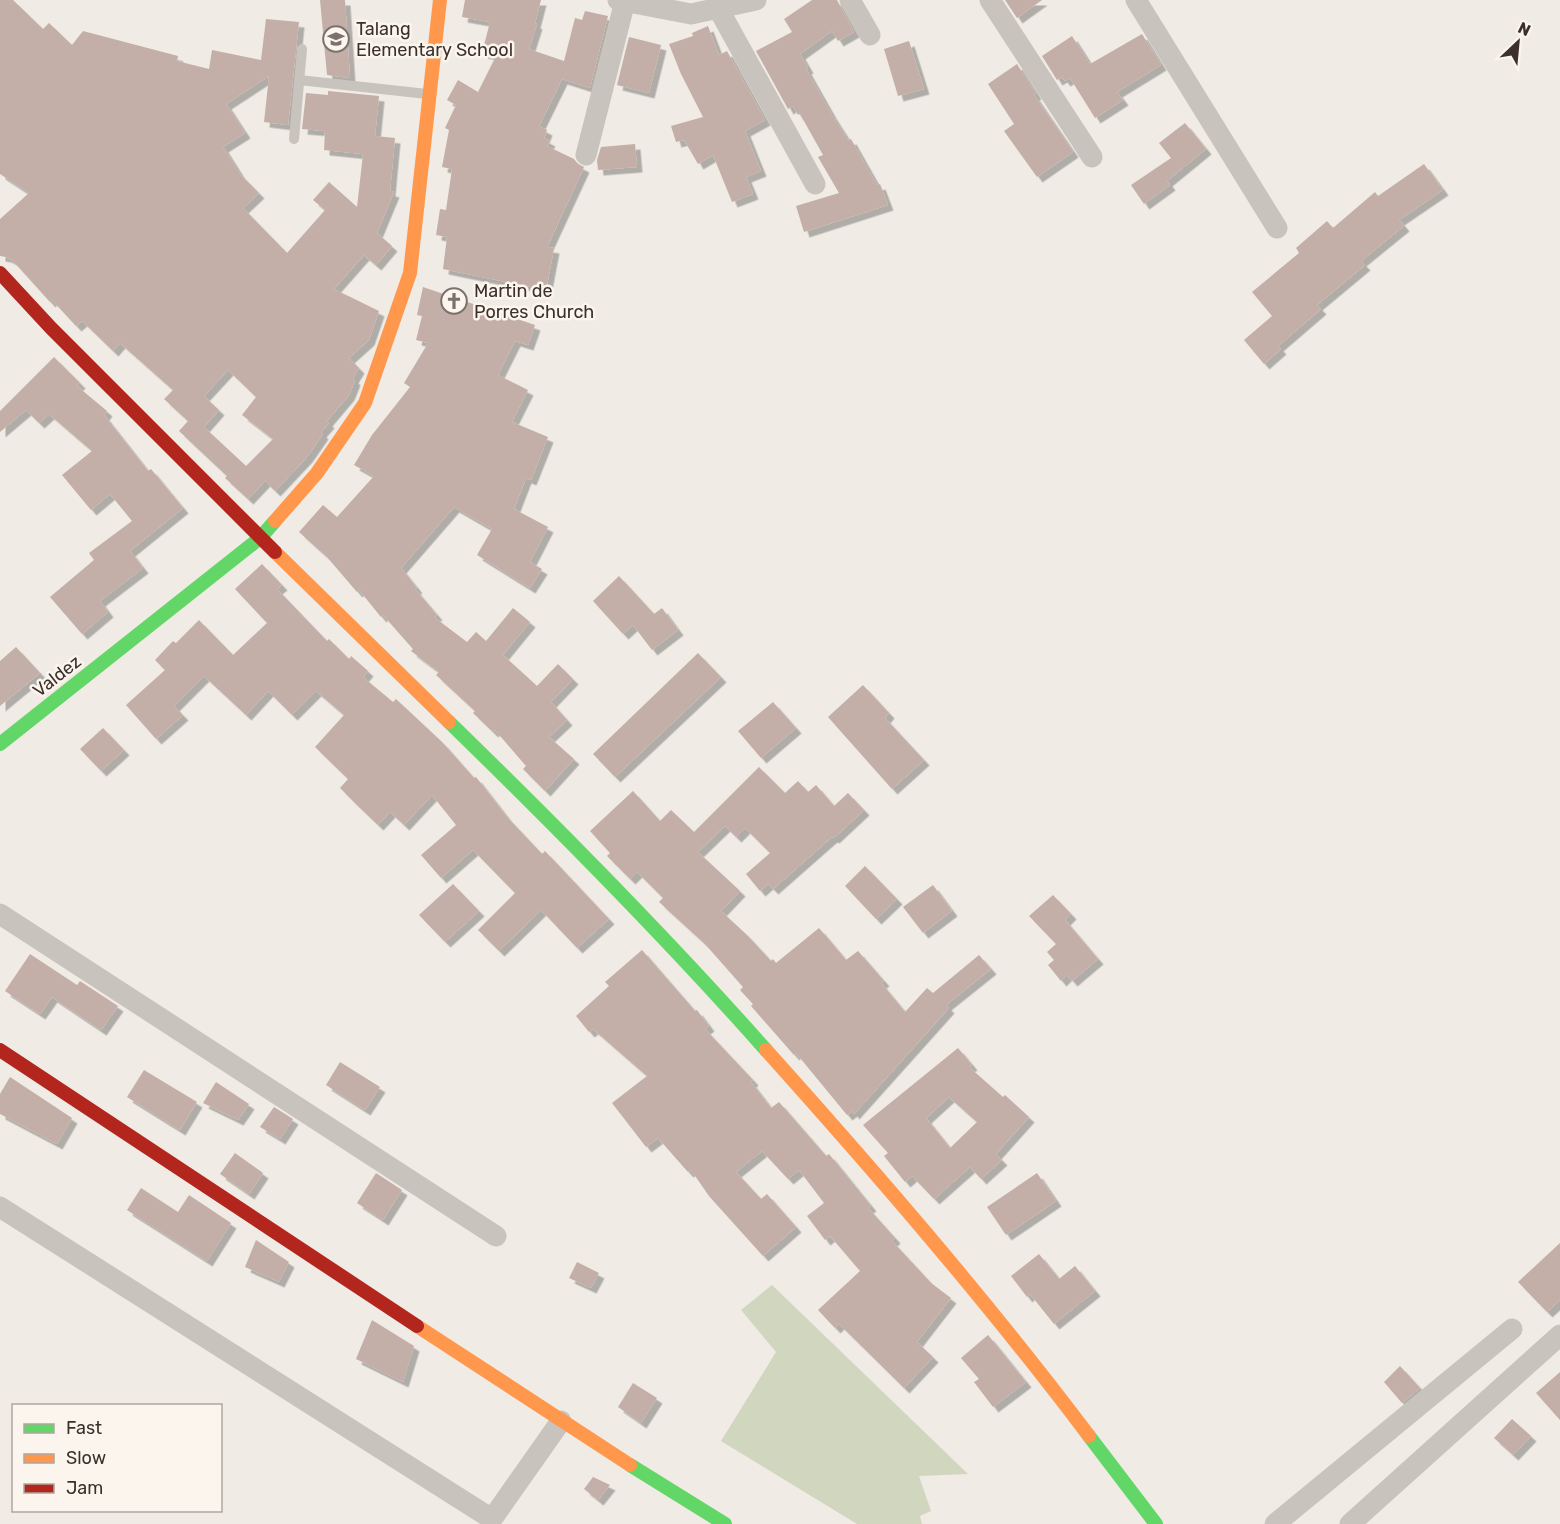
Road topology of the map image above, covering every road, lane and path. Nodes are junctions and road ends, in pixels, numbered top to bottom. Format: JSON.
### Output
{"nodes":[{"id":1,"x":440,"y":0,"type":"edge"},
{"id":2,"x":756,"y":0,"type":"edge"},
{"id":3,"x":850,"y":0,"type":"edge"},
{"id":4,"x":990,"y":0,"type":"edge"},
{"id":5,"x":1136,"y":0,"type":"edge"},
{"id":6,"x":622,"y":1,"type":"edge"},
{"id":7,"x":718,"y":8,"type":"junction"},
{"id":8,"x":870,"y":35,"type":"dead end"},
{"id":9,"x":302,"y":49,"type":"dead end"},
{"id":10,"x":299,"y":80,"type":"junction"},
{"id":11,"x":429,"y":94,"type":"junction"},
{"id":12,"x":294,"y":139,"type":"dead end"},
{"id":13,"x":586,"y":155,"type":"dead end"},
{"id":14,"x":1092,"y":157,"type":"dead end"},
{"id":15,"x":815,"y":184,"type":"dead end"},
{"id":16,"x":1277,"y":228,"type":"dead end"},
{"id":17,"x":0,"y":273,"type":"edge"},
{"id":18,"x":260,"y":538,"type":"junction"},
{"id":19,"x":0,"y":744,"type":"edge"},
{"id":20,"x":0,"y":914,"type":"edge"},
{"id":21,"x":0,"y":1050,"type":"edge"},
{"id":22,"x":0,"y":1208,"type":"edge"},
{"id":23,"x":496,"y":1236,"type":"dead end"},
{"id":24,"x":1512,"y":1329,"type":"dead end"},
{"id":25,"x":1560,"y":1335,"type":"edge"},
{"id":26,"x":561,"y":1421,"type":"junction"},
{"id":27,"x":725,"y":1524,"type":"edge"},
{"id":28,"x":1156,"y":1524,"type":"edge"},
{"id":29,"x":1275,"y":1524,"type":"edge"},
{"id":30,"x":1350,"y":1524,"type":"edge"}],
"edges":[{"from":1,"to":11,"type":"street","name":"Valdez"},
{"from":2,"to":7,"type":"street"},
{"from":3,"to":8,"type":"street"},
{"from":4,"to":14,"type":"street"},
{"from":5,"to":16,"type":"street"},
{"from":6,"to":7,"type":"street"},
{"from":6,"to":13,"type":"street"},
{"from":7,"to":15,"type":"street"},
{"from":9,"to":10,"type":"lane"},
{"from":10,"to":11,"type":"lane"},
{"from":10,"to":12,"type":"lane"},
{"from":11,"to":18,"type":"street","name":"Valdez"},
{"from":17,"to":18,"type":"street"},
{"from":18,"to":19,"type":"street","name":"Valdez"},
{"from":18,"to":28,"type":"street"},
{"from":20,"to":23,"type":"street"},
{"from":21,"to":26,"type":"street"},
{"from":22,"to":26,"type":"street"},
{"from":24,"to":29,"type":"street"},
{"from":25,"to":30,"type":"street"},
{"from":26,"to":27,"type":"street"}]}
